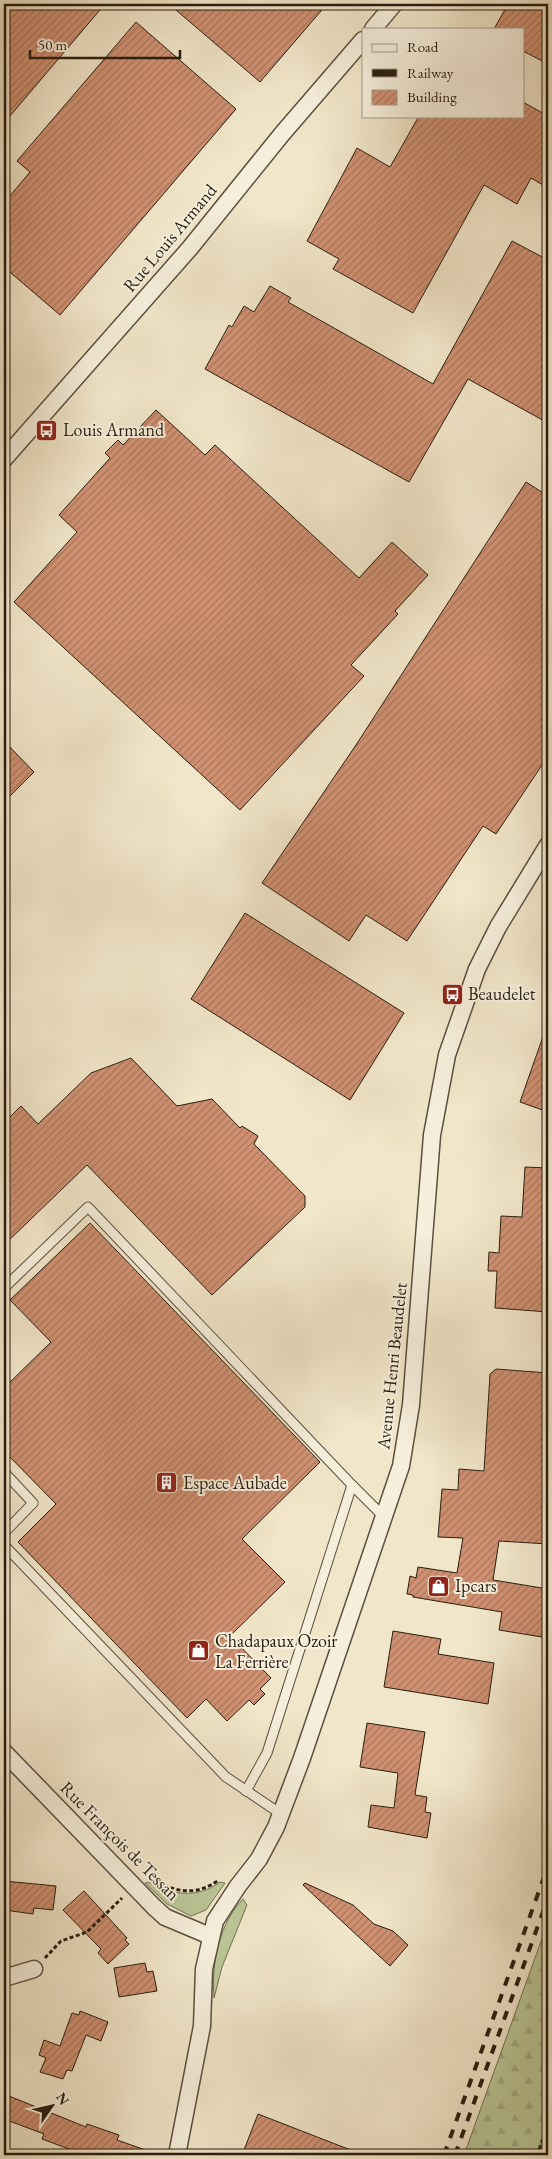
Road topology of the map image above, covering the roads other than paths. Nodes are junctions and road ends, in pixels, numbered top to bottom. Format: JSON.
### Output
{"nodes":[{"id":1,"x":394,"y":4,"type":"edge"},
{"id":2,"x":374,"y":28,"type":"edge"},
{"id":3,"x":362,"y":41,"type":"edge"},
{"id":4,"x":4,"y":459,"type":"edge"},
{"id":5,"x":548,"y":845,"type":"edge"},
{"id":6,"x":4,"y":1288,"type":"edge"},
{"id":7,"x":4,"y":1472,"type":"edge"},
{"id":8,"x":352,"y":1484,"type":"junction"},
{"id":9,"x":384,"y":1517,"type":"junction"},
{"id":10,"x":4,"y":1533,"type":"edge"},
{"id":11,"x":4,"y":1544,"type":"edge"},
{"id":12,"x":4,"y":1752,"type":"edge"},
{"id":13,"x":246,"y":1791,"type":"junction"},
{"id":14,"x":281,"y":1814,"type":"junction"},
{"id":15,"x":210,"y":1936,"type":"junction"},
{"id":16,"x":34,"y":1969,"type":"road end"},
{"id":17,"x":4,"y":1978,"type":"edge"},
{"id":18,"x":177,"y":2155,"type":"edge"}],
"edges":[{"from":1,"to":2,"type":"street"},
{"from":3,"to":4,"type":"street","name":"Rue Louis Armand"},
{"from":5,"to":9,"type":"street","name":"Avenue Henri Beaudelet"},
{"from":6,"to":8,"type":"lane"},
{"from":7,"to":10,"type":"lane"},
{"from":8,"to":9,"type":"lane"},
{"from":8,"to":13,"type":"lane"},
{"from":9,"to":14,"type":"street","name":"Avenue Henri Beaudelet"},
{"from":11,"to":13,"type":"lane"},
{"from":12,"to":15,"type":"street","name":"Rue François de Tessan"},
{"from":13,"to":14,"type":"lane"},
{"from":14,"to":15,"type":"street","name":"Avenue Henri Beaudelet"},
{"from":15,"to":18,"type":"street"},
{"from":16,"to":17,"type":"street"}]}
